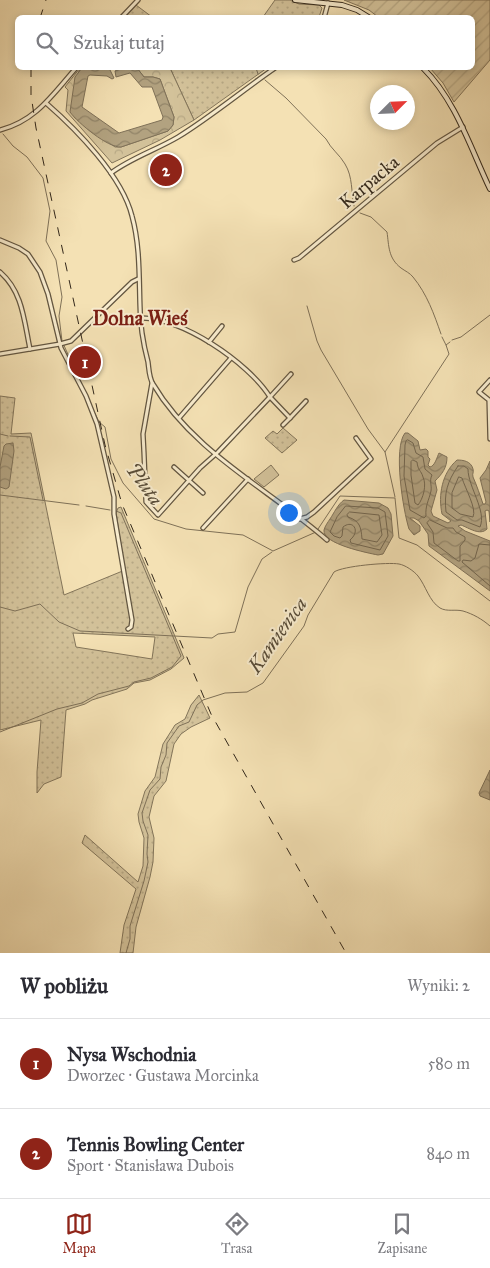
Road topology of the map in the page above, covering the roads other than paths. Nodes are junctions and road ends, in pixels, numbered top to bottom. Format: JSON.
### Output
{"nodes":[{"id":1,"x":138,"y":0,"type":"edge"},
{"id":2,"x":295,"y":0,"type":"edge"},
{"id":3,"x":328,"y":3,"type":"junction"},
{"id":4,"x":124,"y":15,"type":"edge"},
{"id":5,"x":325,"y":15,"type":"edge"},
{"id":6,"x":365,"y":15,"type":"edge"},
{"id":7,"x":74,"y":70,"type":"edge"},
{"id":8,"x":272,"y":70,"type":"edge"},
{"id":9,"x":425,"y":70,"type":"edge"},
{"id":10,"x":46,"y":103,"type":"junction"},
{"id":11,"x":463,"y":127,"type":"junction"},
{"id":12,"x":0,"y":130,"type":"edge"},
{"id":13,"x":110,"y":173,"type":"junction"},
{"id":14,"x":490,"y":189,"type":"edge"},
{"id":15,"x":0,"y":240,"type":"edge"},
{"id":16,"x":294,"y":260,"type":"dead end"},
{"id":17,"x":0,"y":272,"type":"edge"},
{"id":18,"x":138,"y":279,"type":"junction"},
{"id":19,"x":140,"y":318,"type":"junction"},
{"id":20,"x":222,"y":326,"type":"dead end"},
{"id":21,"x":209,"y":342,"type":"junction"},
{"id":22,"x":62,"y":344,"type":"junction"},
{"id":23,"x":30,"y":349,"type":"junction"},
{"id":24,"x":0,"y":354,"type":"edge"},
{"id":25,"x":231,"y":358,"type":"junction"},
{"id":26,"x":291,"y":374,"type":"dead end"},
{"id":27,"x":490,"y":380,"type":"edge"},
{"id":28,"x":152,"y":382,"type":"junction"},
{"id":29,"x":270,"y":397,"type":"junction"},
{"id":30,"x":306,"y":401,"type":"dead end"},
{"id":31,"x":178,"y":418,"type":"junction"},
{"id":32,"x":290,"y":418,"type":"junction"},
{"id":33,"x":283,"y":426,"type":"dead end"},
{"id":34,"x":356,"y":438,"type":"dead end"},
{"id":35,"x":490,"y":439,"type":"edge"},
{"id":36,"x":216,"y":454,"type":"junction"},
{"id":37,"x":174,"y":467,"type":"dead end"},
{"id":38,"x":248,"y":479,"type":"junction"},
{"id":39,"x":188,"y":480,"type":"junction"},
{"id":40,"x":203,"y":493,"type":"dead end"},
{"id":41,"x":300,"y":519,"type":"junction"},
{"id":42,"x":202,"y":528,"type":"dead end"},
{"id":43,"x":327,"y":540,"type":"dead end"},
{"id":44,"x":128,"y":629,"type":"dead end"}],
"edges":[{"from":1,"to":4,"type":"street"},
{"from":2,"to":3,"type":"street"},
{"from":3,"to":5,"type":"street"},
{"from":3,"to":6,"type":"street"},
{"from":7,"to":10,"type":"street"},
{"from":8,"to":13,"type":"street"},
{"from":9,"to":11,"type":"street"},
{"from":10,"to":12,"type":"street"},
{"from":10,"to":13,"type":"street"},
{"from":11,"to":14,"type":"street"},
{"from":11,"to":16,"type":"street","name":"Karpacka"},
{"from":13,"to":18,"type":"street"},
{"from":15,"to":22,"type":"street"},
{"from":17,"to":23,"type":"street"},
{"from":18,"to":19,"type":"street"},
{"from":18,"to":22,"type":"street"},
{"from":19,"to":21,"type":"street"},
{"from":19,"to":28,"type":"street"},
{"from":20,"to":21,"type":"street"},
{"from":21,"to":25,"type":"street"},
{"from":22,"to":23,"type":"street"},
{"from":22,"to":44,"type":"street"},
{"from":23,"to":24,"type":"street"},
{"from":25,"to":29,"type":"street"},
{"from":25,"to":31,"type":"street"},
{"from":26,"to":29,"type":"street"},
{"from":27,"to":35,"type":"street"},
{"from":28,"to":31,"type":"street"},
{"from":28,"to":39,"type":"street"},
{"from":29,"to":32,"type":"street"},
{"from":29,"to":36,"type":"street"},
{"from":30,"to":32,"type":"street"},
{"from":31,"to":36,"type":"street"},
{"from":32,"to":33,"type":"street"},
{"from":34,"to":41,"type":"street"},
{"from":36,"to":38,"type":"street"},
{"from":36,"to":39,"type":"street"},
{"from":37,"to":39,"type":"street"},
{"from":38,"to":41,"type":"street"},
{"from":38,"to":42,"type":"street"},
{"from":39,"to":40,"type":"street"},
{"from":41,"to":43,"type":"street"}]}
